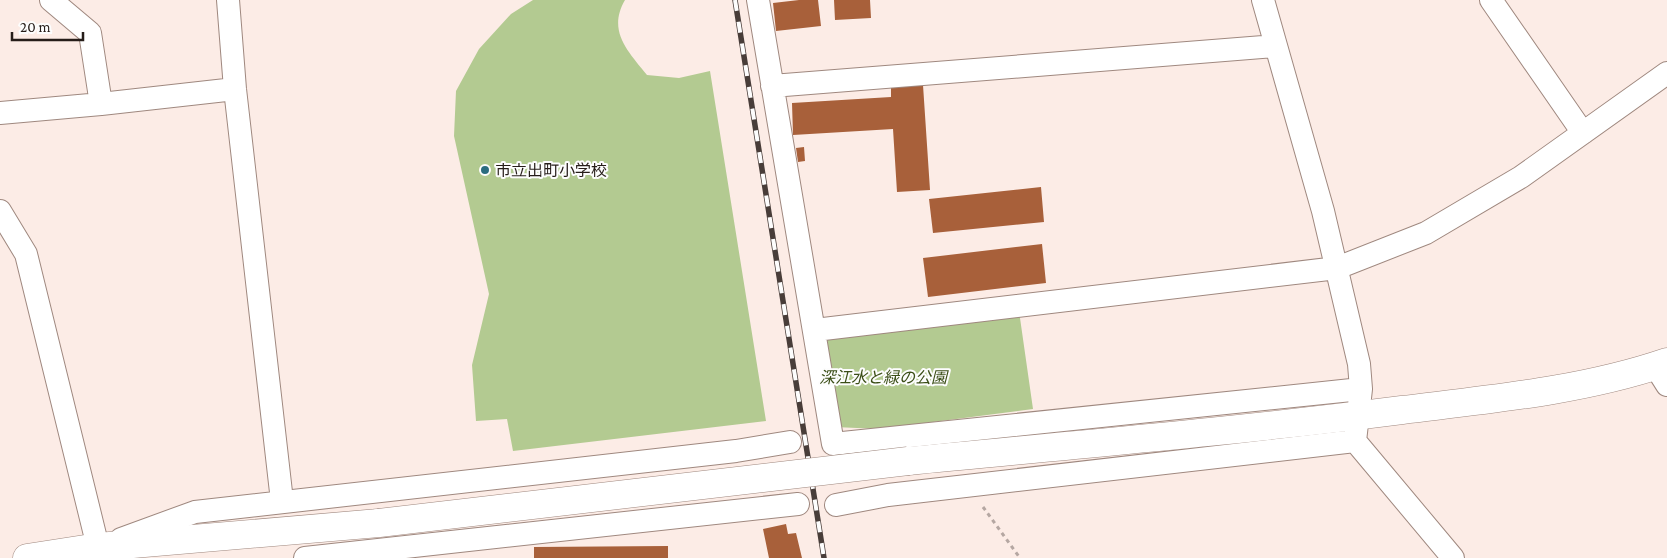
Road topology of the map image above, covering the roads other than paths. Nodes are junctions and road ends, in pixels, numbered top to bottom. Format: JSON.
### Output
{"nodes":[{"id":1,"x":51,"y":0,"type":"edge"},
{"id":2,"x":228,"y":0,"type":"edge"},
{"id":3,"x":758,"y":0,"type":"edge"},
{"id":4,"x":1263,"y":0,"type":"edge"},
{"id":5,"x":1491,"y":0,"type":"edge"},
{"id":6,"x":1276,"y":46,"type":"junction"},
{"id":7,"x":1667,"y":73,"type":"edge"},
{"id":8,"x":772,"y":86,"type":"junction"},
{"id":9,"x":235,"y":90,"type":"junction"},
{"id":10,"x":101,"y":104,"type":"junction"},
{"id":11,"x":0,"y":113,"type":"edge"},
{"id":12,"x":1583,"y":133,"type":"junction"},
{"id":13,"x":0,"y":211,"type":"edge"},
{"id":14,"x":1337,"y":268,"type":"junction"},
{"id":15,"x":815,"y":330,"type":"junction"},
{"id":16,"x":1663,"y":371,"type":"edge"},
{"id":17,"x":1361,"y":389,"type":"junction"},
{"id":18,"x":1356,"y":429,"type":"junction"},
{"id":19,"x":790,"y":442,"type":"dead end"},
{"id":20,"x":282,"y":501,"type":"junction"},
{"id":21,"x":798,"y":504,"type":"dead end"},
{"id":22,"x":836,"y":504,"type":"dead end"},
{"id":23,"x":98,"y":547,"type":"junction"},
{"id":24,"x":27,"y":558,"type":"edge"},
{"id":25,"x":129,"y":558,"type":"edge"},
{"id":26,"x":305,"y":558,"type":"edge"},
{"id":27,"x":1453,"y":558,"type":"edge"}],
"edges":[{"from":1,"to":10,"type":"street"},
{"from":2,"to":9,"type":"street"},
{"from":3,"to":8,"type":"street"},
{"from":4,"to":6,"type":"street"},
{"from":5,"to":12,"type":"street"},
{"from":6,"to":8,"type":"street"},
{"from":6,"to":14,"type":"street"},
{"from":7,"to":12,"type":"street"},
{"from":8,"to":15,"type":"street"},
{"from":9,"to":10,"type":"street"},
{"from":9,"to":20,"type":"street"},
{"from":10,"to":11,"type":"street"},
{"from":12,"to":14,"type":"street"},
{"from":13,"to":23,"type":"street"},
{"from":14,"to":15,"type":"street"},
{"from":14,"to":17,"type":"street"},
{"from":15,"to":17,"type":"street"},
{"from":16,"to":18,"type":"street"},
{"from":17,"to":18,"type":"street"},
{"from":18,"to":22,"type":"street"},
{"from":18,"to":23,"type":"street","bridge":true},
{"from":18,"to":27,"type":"street"},
{"from":19,"to":20,"type":"street"},
{"from":20,"to":23,"type":"street"},
{"from":21,"to":26,"type":"street"},
{"from":23,"to":24,"type":"street"},
{"from":23,"to":25,"type":"street"}]}
